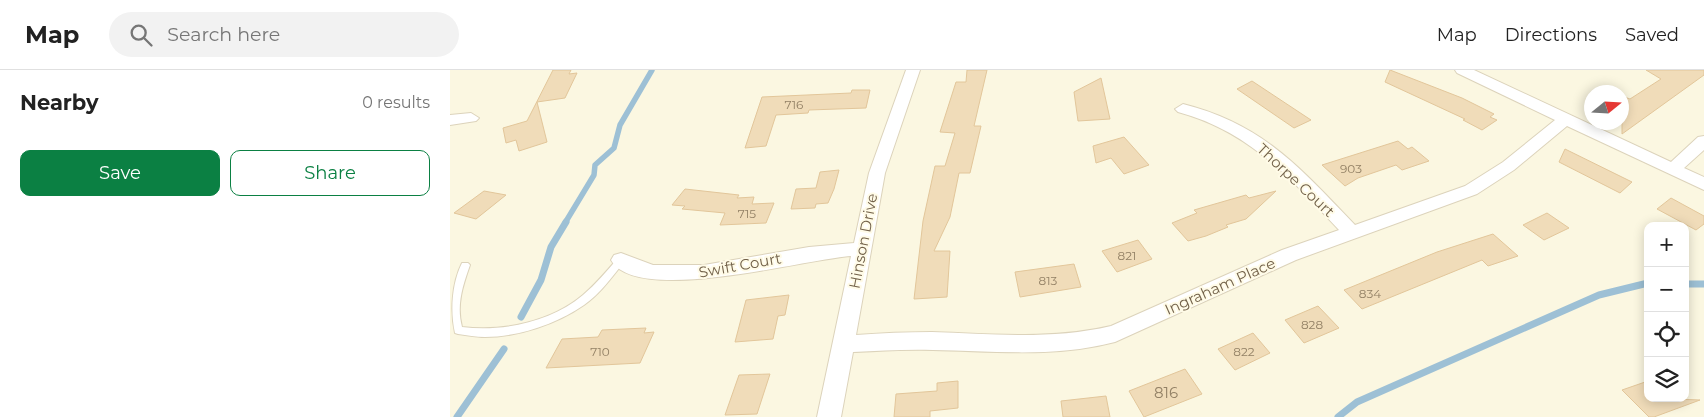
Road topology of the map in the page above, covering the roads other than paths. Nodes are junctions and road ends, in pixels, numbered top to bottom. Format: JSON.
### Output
{"nodes":[{"id":1,"x":912,"y":70,"type":"edge"},
{"id":2,"x":1462,"y":70,"type":"edge"},
{"id":3,"x":1183,"y":109,"type":"dead end"},
{"id":4,"x":471,"y":118,"type":"dead end"},
{"id":5,"x":1566,"y":119,"type":"junction"},
{"id":6,"x":450,"y":120,"type":"edge"},
{"id":7,"x":1704,"y":141,"type":"edge"},
{"id":8,"x":1673,"y":169,"type":"junction"},
{"id":9,"x":1704,"y":184,"type":"edge"},
{"id":10,"x":1352,"y":233,"type":"junction"},
{"id":11,"x":861,"y":249,"type":"junction"},
{"id":12,"x":621,"y":260,"type":"joint"},
{"id":13,"x":465,"y":265,"type":"dead end"},
{"id":14,"x":843,"y":344,"type":"junction"},
{"id":15,"x":829,"y":417,"type":"edge"}],
"edges":[{"from":1,"to":11,"type":"street","name":"Hinson Drive"},
{"from":2,"to":5,"type":"street"},
{"from":3,"to":10,"type":"street","name":"Thorpe Court"},
{"from":4,"to":6,"type":"street"},
{"from":5,"to":8,"type":"street"},
{"from":5,"to":10,"type":"street","name":"Ingraham Place"},
{"from":7,"to":8,"type":"street"},
{"from":8,"to":9,"type":"street"},
{"from":10,"to":14,"type":"street","name":"Ingraham Place"},
{"from":11,"to":12,"type":"street","name":"Swift Court"},
{"from":11,"to":14,"type":"street","name":"Hinson Drive"},
{"from":12,"to":13,"type":"lane"},
{"from":14,"to":15,"type":"street","name":"Hinson Drive"}]}
